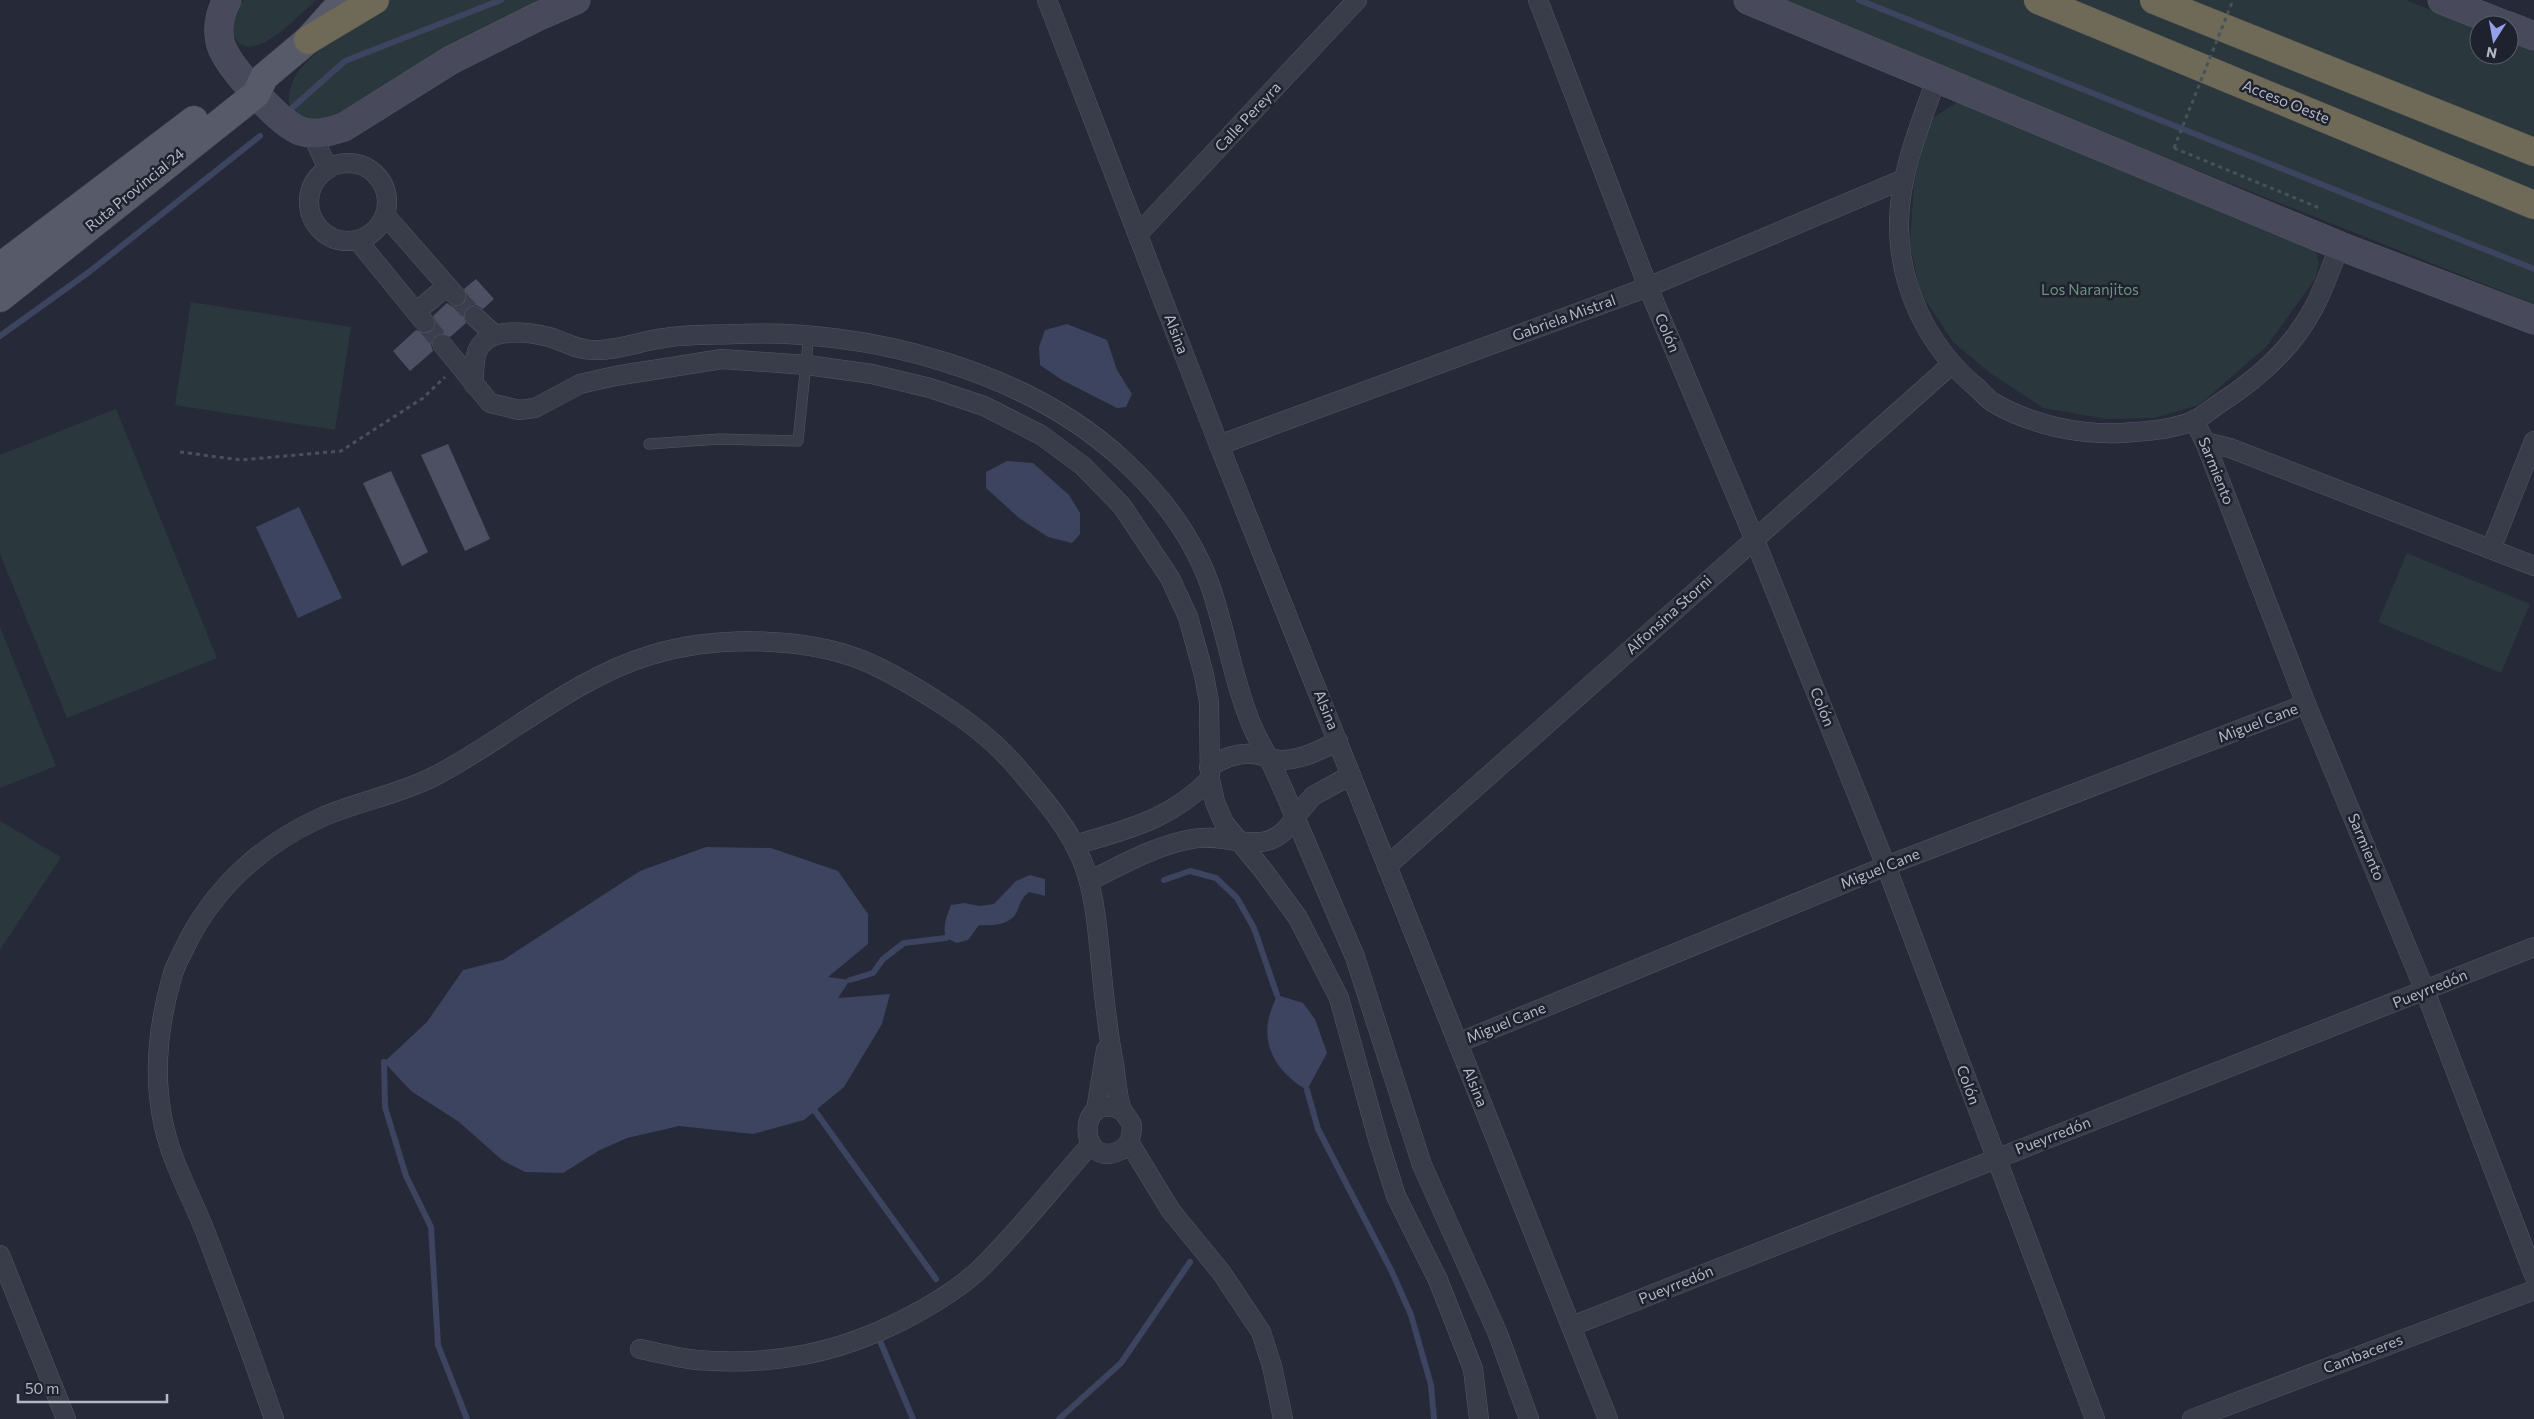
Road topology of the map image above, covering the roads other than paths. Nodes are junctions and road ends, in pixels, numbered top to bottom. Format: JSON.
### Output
{"nodes":[{"id":1,"x":227,"y":0,"type":"edge"},
{"id":2,"x":375,"y":0,"type":"edge"},
{"id":3,"x":576,"y":0,"type":"edge"},
{"id":4,"x":1047,"y":0,"type":"edge"},
{"id":5,"x":1357,"y":0,"type":"edge"},
{"id":6,"x":1538,"y":0,"type":"edge"},
{"id":7,"x":1748,"y":0,"type":"edge"},
{"id":8,"x":2038,"y":0,"type":"edge"},
{"id":9,"x":2154,"y":0,"type":"edge"},
{"id":10,"x":2442,"y":0,"type":"edge"},
{"id":11,"x":339,"y":4,"type":"edge"},
{"id":12,"x":2480,"y":15,"type":"edge"},
{"id":13,"x":2519,"y":30,"type":"edge"},
{"id":14,"x":2534,"y":36,"type":"edge"},
{"id":15,"x":308,"y":40,"type":"junction"},
{"id":16,"x":1937,"y":77,"type":"junction"},
{"id":17,"x":255,"y":84,"type":"junction"},
{"id":18,"x":312,"y":134,"type":"junction"},
{"id":19,"x":2534,"y":152,"type":"edge"},
{"id":20,"x":328,"y":168,"type":"junction"},
{"id":21,"x":1904,"y":179,"type":"junction"},
{"id":22,"x":2534,"y":205,"type":"edge"},
{"id":23,"x":385,"y":215,"type":"junction"},
{"id":24,"x":1138,"y":234,"type":"junction"},
{"id":25,"x":358,"y":240,"type":"junction"},
{"id":26,"x":2340,"y":246,"type":"junction"},
{"id":27,"x":0,"y":267,"type":"edge"},
{"id":28,"x":1648,"y":286,"type":"junction"},
{"id":29,"x":0,"y":298,"type":"edge"},
{"id":30,"x":474,"y":316,"type":"tunnel mouth"},
{"id":31,"x":2534,"y":320,"type":"edge"},
{"id":32,"x":809,"y":334,"type":"junction"},
{"id":33,"x":495,"y":335,"type":"junction"},
{"id":34,"x":442,"y":344,"type":"tunnel mouth"},
{"id":35,"x":608,"y":348,"type":"junction"},
{"id":36,"x":807,"y":365,"type":"junction"},
{"id":37,"x":1951,"y":365,"type":"junction"},
{"id":38,"x":615,"y":376,"type":"junction"},
{"id":39,"x":474,"y":384,"type":"junction"},
{"id":40,"x":2194,"y":420,"type":"junction"},
{"id":41,"x":2534,"y":441,"type":"edge"},
{"id":42,"x":2205,"y":442,"type":"junction"},
{"id":43,"x":648,"y":444,"type":"dead end"},
{"id":44,"x":1219,"y":445,"type":"junction"},
{"id":45,"x":1754,"y":538,"type":"junction"},
{"id":46,"x":2491,"y":549,"type":"junction"},
{"id":47,"x":2534,"y":566,"type":"edge"},
{"id":48,"x":2306,"y":704,"type":"junction"},
{"id":49,"x":1338,"y":741,"type":"junction"},
{"id":50,"x":1269,"y":759,"type":"junction"},
{"id":51,"x":1210,"y":773,"type":"junction"},
{"id":52,"x":1350,"y":775,"type":"junction"},
{"id":53,"x":1296,"y":817,"type":"junction"},
{"id":54,"x":1237,"y":842,"type":"junction"},
{"id":55,"x":1075,"y":845,"type":"junction"},
{"id":56,"x":1387,"y":866,"type":"junction"},
{"id":57,"x":1886,"y":866,"type":"junction"},
{"id":58,"x":1089,"y":881,"type":"junction"},
{"id":59,"x":2534,"y":947,"type":"edge"},
{"id":60,"x":2425,"y":991,"type":"junction"},
{"id":61,"x":1108,"y":1036,"type":"junction"},
{"id":62,"x":1458,"y":1043,"type":"junction"},
{"id":63,"x":1096,"y":1110,"type":"junction"},
{"id":64,"x":1123,"y":1111,"type":"junction"},
{"id":65,"x":1129,"y":1142,"type":"junction"},
{"id":66,"x":1091,"y":1144,"type":"junction"},
{"id":67,"x":1996,"y":1158,"type":"junction"},
{"id":68,"x":0,"y":1255,"type":"edge"},
{"id":69,"x":2534,"y":1275,"type":"edge"},
{"id":70,"x":2534,"y":1290,"type":"edge"},
{"id":71,"x":1572,"y":1326,"type":"junction"},
{"id":72,"x":640,"y":1349,"type":"dead end"},
{"id":73,"x":66,"y":1419,"type":"edge"},
{"id":74,"x":274,"y":1419,"type":"edge"},
{"id":75,"x":1283,"y":1419,"type":"edge"},
{"id":76,"x":1479,"y":1419,"type":"edge"},
{"id":77,"x":1528,"y":1419,"type":"edge"},
{"id":78,"x":1608,"y":1419,"type":"edge"},
{"id":79,"x":2095,"y":1419,"type":"edge"},
{"id":80,"x":2192,"y":1419,"type":"edge"}],
"edges":[{"from":1,"to":17,"type":"street"},
{"from":2,"to":15,"type":"highway"},
{"from":3,"to":18,"type":"street"},
{"from":4,"to":24,"type":"street","name":"Alsina"},
{"from":5,"to":24,"type":"street","name":"Calle Pereyra"},
{"from":6,"to":28,"type":"street","name":"Colón"},
{"from":7,"to":16,"type":"street"},
{"from":8,"to":22,"type":"highway","name":"Acceso Oeste"},
{"from":9,"to":19,"type":"highway"},
{"from":10,"to":12,"type":"street"},
{"from":11,"to":15,"type":"main road","name":"Ruta Provincial 24"},
{"from":13,"to":14,"type":"street"},
{"from":15,"to":17,"type":"main road","name":"Ruta Provincial 24"},
{"from":16,"to":21,"type":"street"},
{"from":16,"to":26,"type":"street"},
{"from":17,"to":18,"type":"street"},
{"from":17,"to":27,"type":"main road","name":"Ruta Provincial 24"},
{"from":17,"to":29,"type":"main road","name":"Ruta Provincial 24"},
{"from":18,"to":20,"type":"street"},
{"from":20,"to":23,"type":"street"},
{"from":20,"to":25,"type":"street"},
{"from":21,"to":28,"type":"street","name":"Gabriela Mistral"},
{"from":21,"to":37,"type":"street"},
{"from":23,"to":25,"type":"street"},
{"from":23,"to":25,"type":"street"},
{"from":24,"to":44,"type":"street","name":"Alsina"},
{"from":26,"to":31,"type":"street"},
{"from":26,"to":40,"type":"street"},
{"from":28,"to":44,"type":"street","name":"Gabriela Mistral"},
{"from":28,"to":45,"type":"street","name":"Colón"},
{"from":30,"to":33,"type":"street"},
{"from":32,"to":35,"type":"street"},
{"from":32,"to":36,"type":"lane"},
{"from":32,"to":50,"type":"street"},
{"from":33,"to":35,"type":"street"},
{"from":33,"to":39,"type":"street"},
{"from":34,"to":39,"type":"street"},
{"from":35,"to":38,"type":"street"},
{"from":36,"to":38,"type":"street"},
{"from":36,"to":43,"type":"lane"},
{"from":36,"to":51,"type":"street"},
{"from":37,"to":40,"type":"street"},
{"from":37,"to":45,"type":"street","name":"Alfonsina Storni"},
{"from":38,"to":39,"type":"street"},
{"from":40,"to":42,"type":"street","name":"Sarmiento"},
{"from":41,"to":46,"type":"street"},
{"from":42,"to":46,"type":"street"},
{"from":42,"to":48,"type":"street","name":"Sarmiento"},
{"from":44,"to":49,"type":"street","name":"Alsina"},
{"from":45,"to":56,"type":"street","name":"Alfonsina Storni"},
{"from":45,"to":57,"type":"street","name":"Colón"},
{"from":46,"to":47,"type":"street"},
{"from":48,"to":57,"type":"street","name":"Miguel Cane"},
{"from":48,"to":60,"type":"street","name":"Sarmiento"},
{"from":49,"to":50,"type":"street"},
{"from":49,"to":52,"type":"street","name":"Alsina"},
{"from":50,"to":51,"type":"street"},
{"from":50,"to":53,"type":"street"},
{"from":51,"to":54,"type":"street"},
{"from":51,"to":55,"type":"street"},
{"from":52,"to":53,"type":"street"},
{"from":52,"to":56,"type":"street","name":"Alsina"},
{"from":53,"to":54,"type":"street"},
{"from":53,"to":77,"type":"street"},
{"from":54,"to":58,"type":"street"},
{"from":54,"to":76,"type":"street"},
{"from":55,"to":58,"type":"street"},
{"from":55,"to":74,"type":"street"},
{"from":56,"to":62,"type":"street","name":"Alsina"},
{"from":57,"to":62,"type":"street","name":"Miguel Cane"},
{"from":57,"to":67,"type":"street","name":"Colón"},
{"from":58,"to":61,"type":"street"},
{"from":59,"to":60,"type":"street","name":"Pueyrredón"},
{"from":60,"to":67,"type":"street","name":"Pueyrredón"},
{"from":60,"to":69,"type":"street","name":"Sarmiento"},
{"from":61,"to":63,"type":"street"},
{"from":61,"to":64,"type":"street"},
{"from":62,"to":71,"type":"street","name":"Alsina"},
{"from":63,"to":64,"type":"street"},
{"from":63,"to":66,"type":"street"},
{"from":64,"to":65,"type":"street"},
{"from":65,"to":66,"type":"street"},
{"from":65,"to":75,"type":"street"},
{"from":66,"to":72,"type":"street"},
{"from":67,"to":71,"type":"street","name":"Pueyrredón"},
{"from":67,"to":79,"type":"street","name":"Colón"},
{"from":68,"to":73,"type":"street"},
{"from":70,"to":80,"type":"street","name":"Cambaceres"},
{"from":71,"to":78,"type":"street","name":"Alsina"}]}
